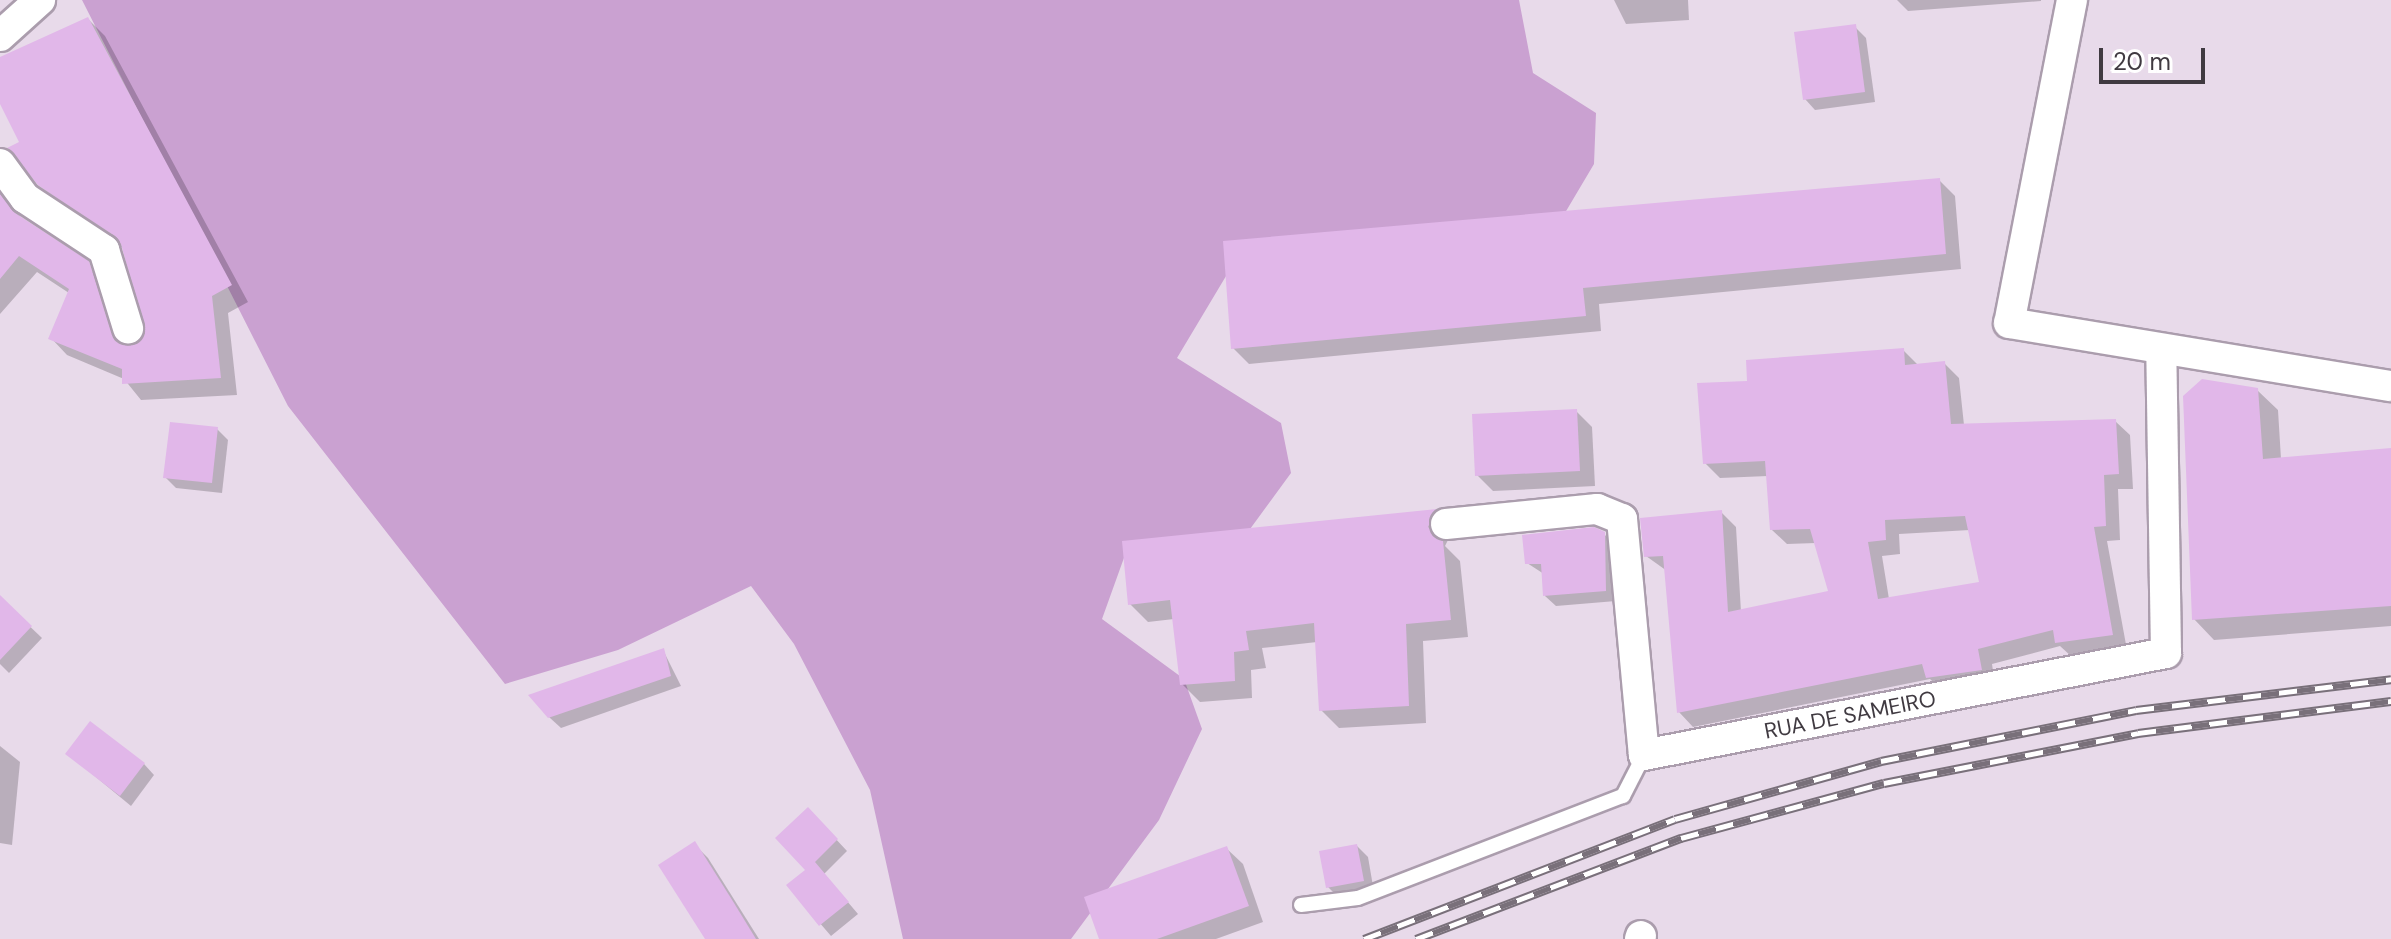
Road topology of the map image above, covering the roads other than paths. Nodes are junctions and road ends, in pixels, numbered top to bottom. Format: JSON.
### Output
{"nodes":[{"id":1,"x":40,"y":0,"type":"edge"},
{"id":2,"x":2072,"y":0,"type":"edge"},
{"id":3,"x":0,"y":36,"type":"edge"},
{"id":4,"x":0,"y":164,"type":"edge"},
{"id":5,"x":128,"y":328,"type":"dead end"},
{"id":6,"x":2161,"y":349,"type":"junction"},
{"id":7,"x":2391,"y":386,"type":"edge"},
{"id":8,"x":1446,"y":524,"type":"dead end"},
{"id":9,"x":1644,"y":755,"type":"junction"},
{"id":10,"x":1301,"y":905,"type":"dead end"}],
"edges":[{"from":1,"to":3,"type":"street"},
{"from":2,"to":6,"type":"street"},
{"from":4,"to":5,"type":"street"},
{"from":6,"to":7,"type":"street"},
{"from":6,"to":9,"type":"street","name":"RUA DE SAMEIRO"},
{"from":8,"to":9,"type":"street"},
{"from":9,"to":10,"type":"lane"}]}
